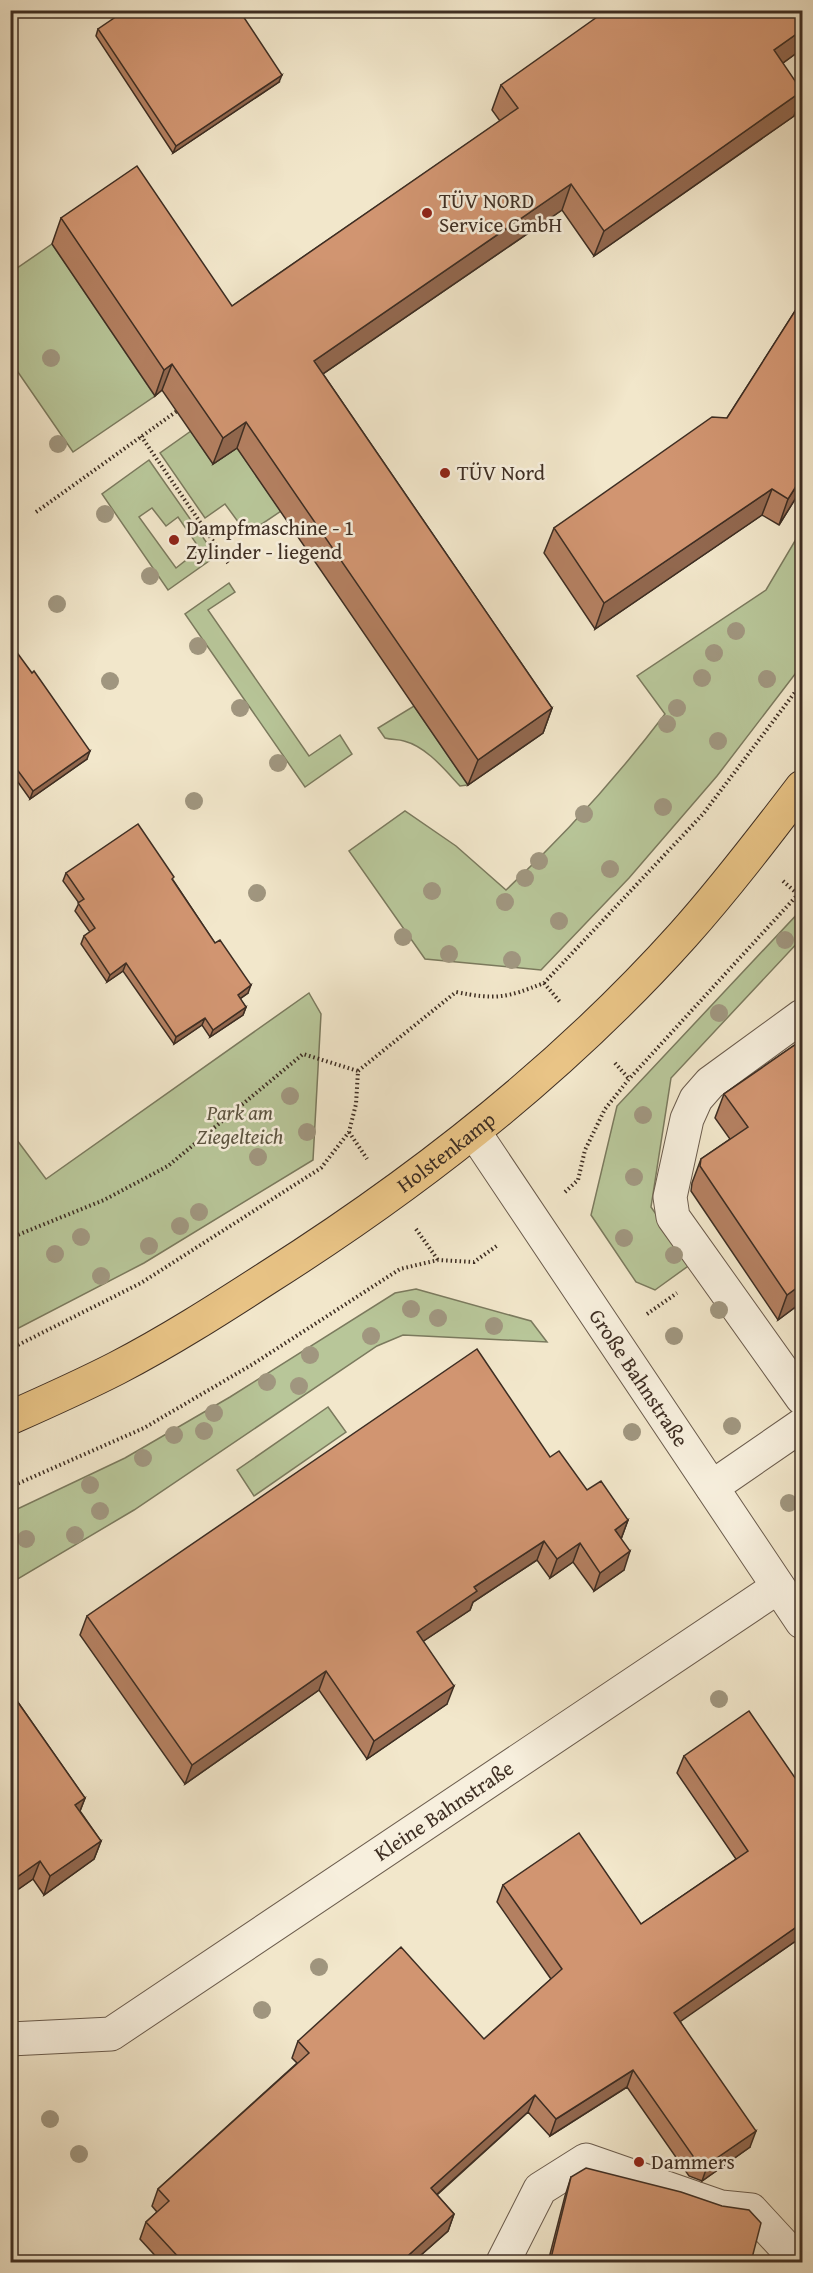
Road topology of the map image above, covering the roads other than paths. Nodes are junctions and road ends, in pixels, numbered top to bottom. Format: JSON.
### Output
{"nodes":[{"id":1,"x":802,"y":787,"type":"edge"},
{"id":2,"x":802,"y":1016,"type":"edge"},
{"id":3,"x":474,"y":1132,"type":"junction"},
{"id":4,"x":802,"y":1398,"type":"edge"},
{"id":5,"x":10,"y":1419,"type":"edge"},
{"id":6,"x":802,"y":1425,"type":"edge"},
{"id":7,"x":712,"y":1487,"type":"junction"},
{"id":8,"x":778,"y":1587,"type":"junction"},
{"id":9,"x":802,"y":1622,"type":"edge"},
{"id":10,"x":10,"y":2038,"type":"edge"},
{"id":11,"x":503,"y":2262,"type":"edge"},
{"id":12,"x":799,"y":2262,"type":"edge"}],
"edges":[{"from":1,"to":3,"type":"main road","name":"Holstenkamp"},
{"from":2,"to":4,"type":"street"},
{"from":3,"to":5,"type":"main road","name":"Holstenkamp"},
{"from":3,"to":7,"type":"street","name":"Große Bahnstraße"},
{"from":6,"to":7,"type":"street"},
{"from":7,"to":8,"type":"street","name":"Große Bahnstraße"},
{"from":8,"to":9,"type":"street","name":"Große Bahnstraße"},
{"from":8,"to":10,"type":"street","name":"Kleine Bahnstraße"},
{"from":11,"to":12,"type":"street"}]}
